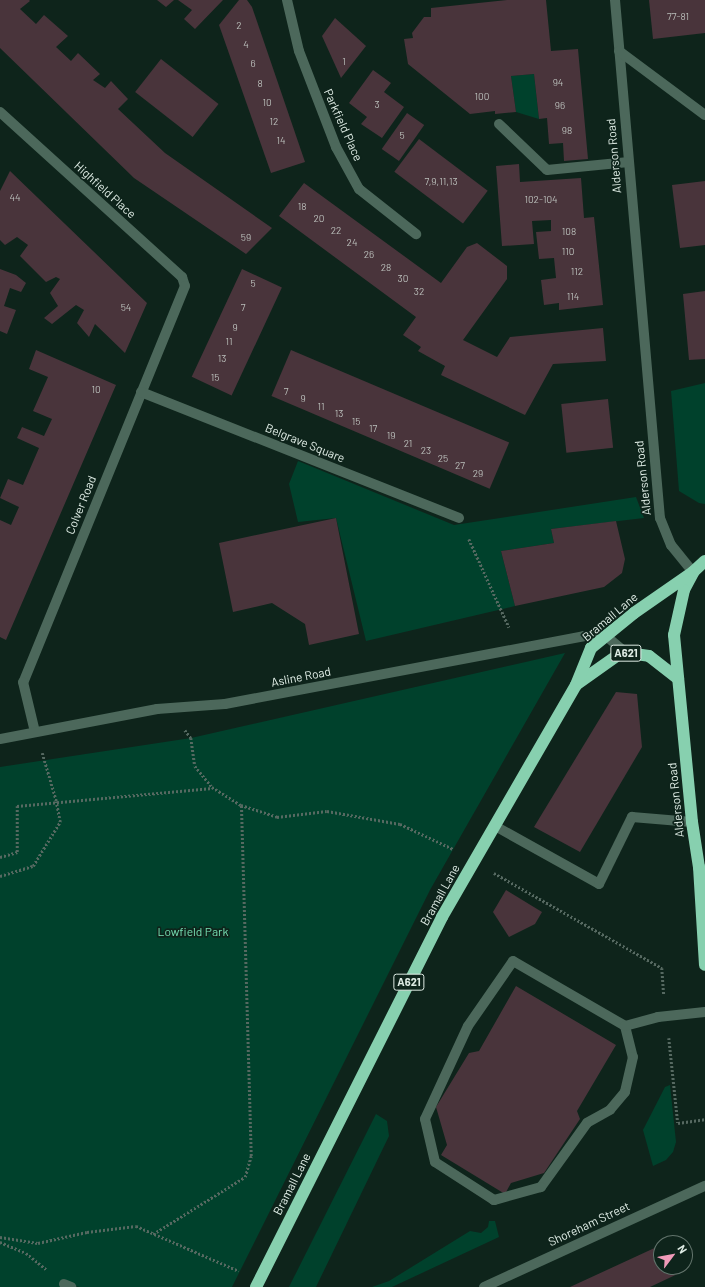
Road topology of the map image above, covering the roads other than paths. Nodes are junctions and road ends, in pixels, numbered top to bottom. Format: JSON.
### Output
{"nodes":[{"id":1,"x":287,"y":0,"type":"edge"},
{"id":2,"x":615,"y":0,"type":"edge"},
{"id":3,"x":619,"y":51,"type":"junction"},
{"id":4,"x":0,"y":112,"type":"edge"},
{"id":5,"x":705,"y":115,"type":"edge"},
{"id":6,"x":499,"y":124,"type":"dead end"},
{"id":7,"x":629,"y":162,"type":"junction"},
{"id":8,"x":416,"y":234,"type":"dead end"},
{"id":9,"x":184,"y":291,"type":"joint"},
{"id":10,"x":141,"y":392,"type":"junction"},
{"id":11,"x":459,"y":518,"type":"road end"},
{"id":12,"x":705,"y":561,"type":"edge"},
{"id":13,"x":693,"y":572,"type":"junction"},
{"id":14,"x":606,"y":636,"type":"junction"},
{"id":15,"x":626,"y":653,"type":"junction"},
{"id":16,"x":678,"y":679,"type":"junction"},
{"id":17,"x":576,"y":685,"type":"junction"},
{"id":18,"x":35,"y":732,"type":"junction"},
{"id":19,"x":0,"y":739,"type":"edge"},
{"id":20,"x":692,"y":822,"type":"junction"},
{"id":21,"x":495,"y":826,"type":"junction"},
{"id":22,"x":702,"y":865,"type":"edge"},
{"id":23,"x":705,"y":965,"type":"edge"},
{"id":24,"x":705,"y":1012,"type":"edge"},
{"id":25,"x":625,"y":1026,"type":"junction"},
{"id":26,"x":705,"y":1186,"type":"edge"},
{"id":27,"x":258,"y":1283,"type":"edge"},
{"id":28,"x":484,"y":1287,"type":"edge"}],
"edges":[{"from":1,"to":8,"type":"street","name":"Parkfield Place"},
{"from":2,"to":3,"type":"street","name":"Alderson Road"},
{"from":3,"to":5,"type":"street"},
{"from":3,"to":7,"type":"street","name":"Alderson Road"},
{"from":4,"to":9,"type":"street","name":"Highfield Place"},
{"from":6,"to":7,"type":"street"},
{"from":7,"to":13,"type":"street","name":"Alderson Road"},
{"from":9,"to":10,"type":"street","name":"Colver Road"},
{"from":10,"to":11,"type":"street","name":"Belgrave Square"},
{"from":10,"to":18,"type":"street","name":"Colver Road"},
{"from":12,"to":13,"type":"highway","name":"Bramall Lane","number":"A621"},
{"from":13,"to":14,"type":"highway","name":"Bramall Lane","number":"A621"},
{"from":13,"to":16,"type":"highway","name":"Alderson Road","number":"A621"},
{"from":14,"to":15,"type":"street"},
{"from":14,"to":17,"type":"highway","name":"Bramall Lane","number":"A621"},
{"from":14,"to":18,"type":"street","name":"Asline Road"},
{"from":15,"to":16,"type":"highway","number":"A621"},
{"from":15,"to":17,"type":"highway","number":"A621"},
{"from":16,"to":20,"type":"highway","name":"Alderson Road","number":"A621"},
{"from":17,"to":21,"type":"highway","name":"Bramall Lane","number":"A621"},
{"from":18,"to":19,"type":"street","name":"Asline Road"},
{"from":20,"to":21,"type":"street"},
{"from":20,"to":22,"type":"highway","name":"Alderson Road","number":"A621"},
{"from":21,"to":27,"type":"highway","name":"Bramall Lane","number":"A621"},
{"from":22,"to":23,"type":"highway","name":"Alderson Road","number":"A621"},
{"from":24,"to":25,"type":"street"},
{"from":25,"to":25,"type":"street"},
{"from":26,"to":28,"type":"street","name":"Shoreham Street"}]}
